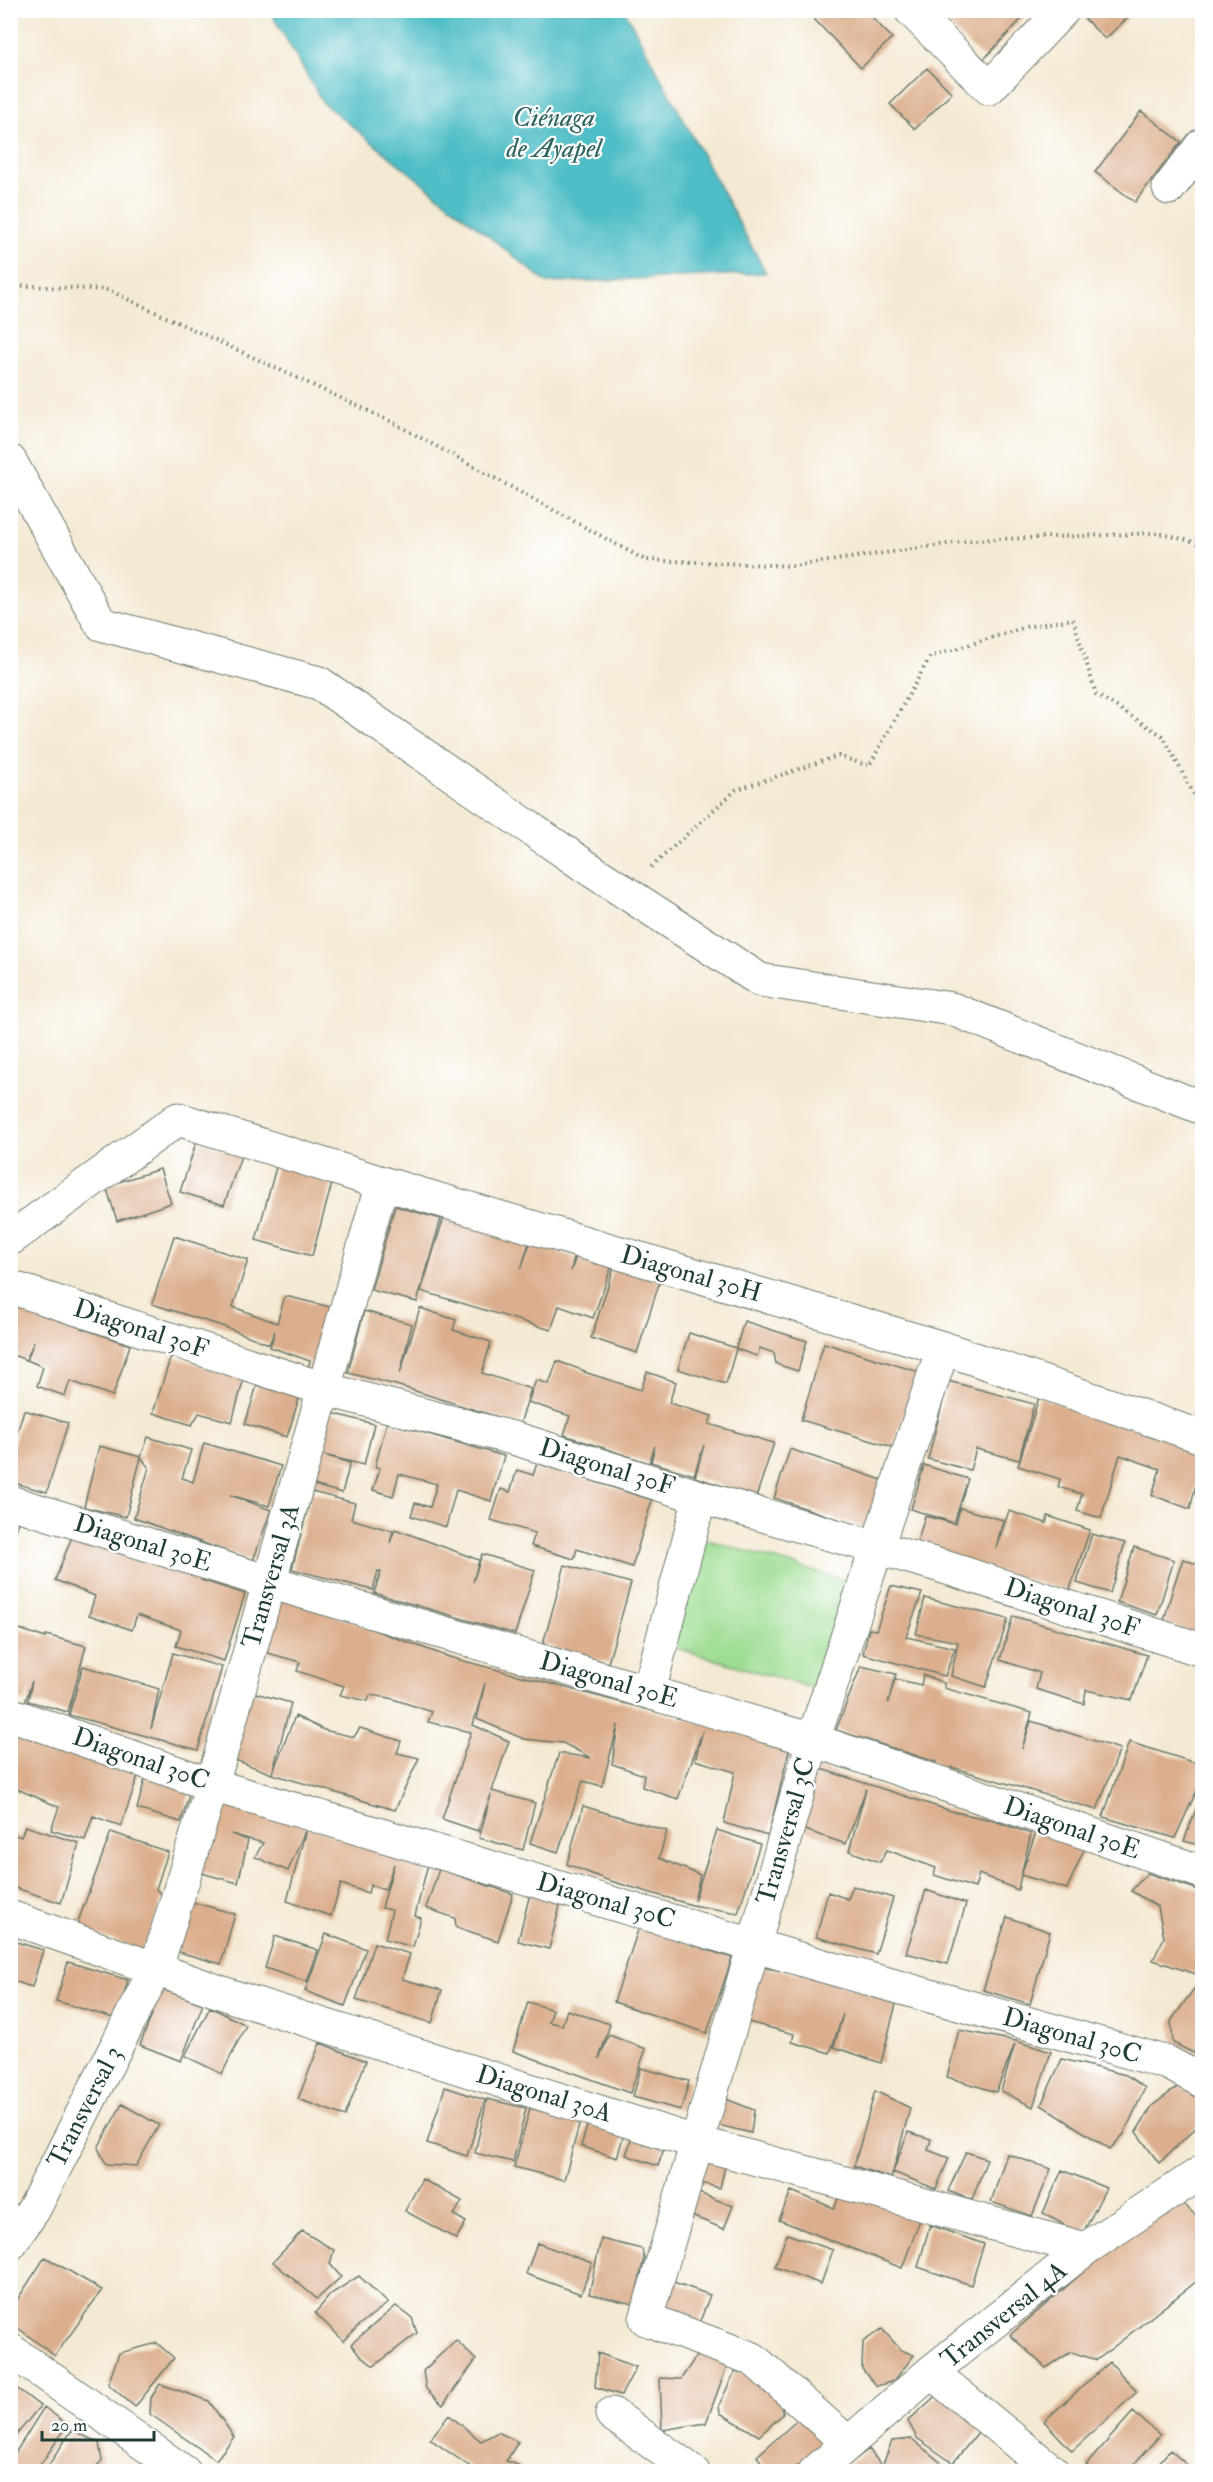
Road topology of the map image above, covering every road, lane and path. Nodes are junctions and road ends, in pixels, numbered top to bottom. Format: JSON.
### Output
{"nodes":[{"id":1,"x":911,"y":10,"type":"edge"},
{"id":2,"x":1063,"y":10,"type":"edge"},
{"id":3,"x":1203,"y":145,"type":"edge"},
{"id":4,"x":1169,"y":188,"type":"dead end"},
{"id":5,"x":10,"y":285,"type":"edge"},
{"id":6,"x":10,"y":461,"type":"edge"},
{"id":7,"x":1203,"y":544,"type":"edge"},
{"id":8,"x":1203,"y":810,"type":"edge"},
{"id":9,"x":624,"y":892,"type":"junction"},
{"id":10,"x":1203,"y":1108,"type":"edge"},
{"id":11,"x":382,"y":1183,"type":"junction"},
{"id":12,"x":10,"y":1239,"type":"edge"},
{"id":13,"x":10,"y":1287,"type":"edge"},
{"id":14,"x":943,"y":1348,"type":"junction"},
{"id":15,"x":324,"y":1389,"type":"junction"},
{"id":16,"x":1203,"y":1437,"type":"edge"},
{"id":17,"x":700,"y":1497,"type":"junction"},
{"id":18,"x":10,"y":1502,"type":"edge"},
{"id":19,"x":877,"y":1548,"type":"junction"},
{"id":20,"x":268,"y":1582,"type":"junction"},
{"id":21,"x":1203,"y":1650,"type":"edge"},
{"id":22,"x":649,"y":1691,"type":"junction"},
{"id":23,"x":10,"y":1714,"type":"edge"},
{"id":24,"x":813,"y":1740,"type":"junction"},
{"id":25,"x":212,"y":1785,"type":"junction"},
{"id":26,"x":1203,"y":1872,"type":"edge"},
{"id":27,"x":10,"y":1917,"type":"edge"},
{"id":28,"x":752,"y":1945,"type":"junction"},
{"id":29,"x":156,"y":1968,"type":"junction"},
{"id":30,"x":1203,"y":2081,"type":"edge"},
{"id":31,"x":695,"y":2142,"type":"junction"},
{"id":32,"x":1203,"y":2172,"type":"edge"},
{"id":33,"x":10,"y":2244,"type":"edge"},
{"id":34,"x":1085,"y":2249,"type":"junction"},
{"id":35,"x":10,"y":2350,"type":"edge"},
{"id":36,"x":932,"y":2373,"type":"junction"},
{"id":37,"x":612,"y":2414,"type":"dead end"},
{"id":38,"x":848,"y":2444,"type":"junction"},
{"id":39,"x":184,"y":2472,"type":"edge"},
{"id":40,"x":693,"y":2472,"type":"edge"},
{"id":41,"x":815,"y":2472,"type":"edge"},
{"id":42,"x":1053,"y":2472,"type":"edge"}],
"edges":[{"from":1,"to":2,"type":"street"},
{"from":3,"to":4,"type":"street"},
{"from":5,"to":7,"type":"path"},
{"from":6,"to":9,"type":"street"},
{"from":8,"to":9,"type":"path"},
{"from":9,"to":10,"type":"street"},
{"from":11,"to":12,"type":"street","name":"Diagonal 30H"},
{"from":11,"to":14,"type":"street","name":"Diagonal 30H"},
{"from":11,"to":15,"type":"street","name":"Transversal 3A"},
{"from":13,"to":15,"type":"street","name":"Diagonal 30F"},
{"from":14,"to":16,"type":"street","name":"Diagonal 30H"},
{"from":14,"to":19,"type":"street","name":"Transversal 3C"},
{"from":15,"to":17,"type":"street","name":"Diagonal 30F"},
{"from":15,"to":20,"type":"street","name":"Transversal 3A"},
{"from":17,"to":19,"type":"street","name":"Diagonal 30F"},
{"from":17,"to":22,"type":"street"},
{"from":18,"to":20,"type":"street","name":"Diagonal 30E"},
{"from":19,"to":21,"type":"street","name":"Diagonal 30F"},
{"from":19,"to":24,"type":"street","name":"Transversal 3C"},
{"from":20,"to":22,"type":"street","name":"Diagonal 30E"},
{"from":20,"to":25,"type":"street","name":"Transversal 3A"},
{"from":22,"to":24,"type":"street","name":"Diagonal 30E"},
{"from":23,"to":25,"type":"street","name":"Diagonal 30C"},
{"from":24,"to":26,"type":"street","name":"Diagonal 30E"},
{"from":24,"to":28,"type":"street","name":"Transversal 3C"},
{"from":25,"to":28,"type":"street","name":"Diagonal 30C"},
{"from":25,"to":29,"type":"street","name":"Transversal 3A"},
{"from":27,"to":29,"type":"street","name":"Diagonal 30A"},
{"from":28,"to":30,"type":"street","name":"Diagonal 30C"},
{"from":28,"to":31,"type":"street","name":"Transversal 3C"},
{"from":29,"to":31,"type":"street","name":"Diagonal 30A"},
{"from":29,"to":33,"type":"street","name":"Transversal 3"},
{"from":31,"to":34,"type":"street","name":"Diagonal 30A"},
{"from":31,"to":38,"type":"street","name":"Transversal 3C"},
{"from":32,"to":34,"type":"street","name":"Transversal 4A"},
{"from":34,"to":36,"type":"street","name":"Transversal 4A"},
{"from":35,"to":39,"type":"street"},
{"from":36,"to":38,"type":"street","name":"Transversal 4A"},
{"from":36,"to":42,"type":"street"},
{"from":37,"to":40,"type":"street"},
{"from":38,"to":41,"type":"street","name":"Transversal 4A"}]}
